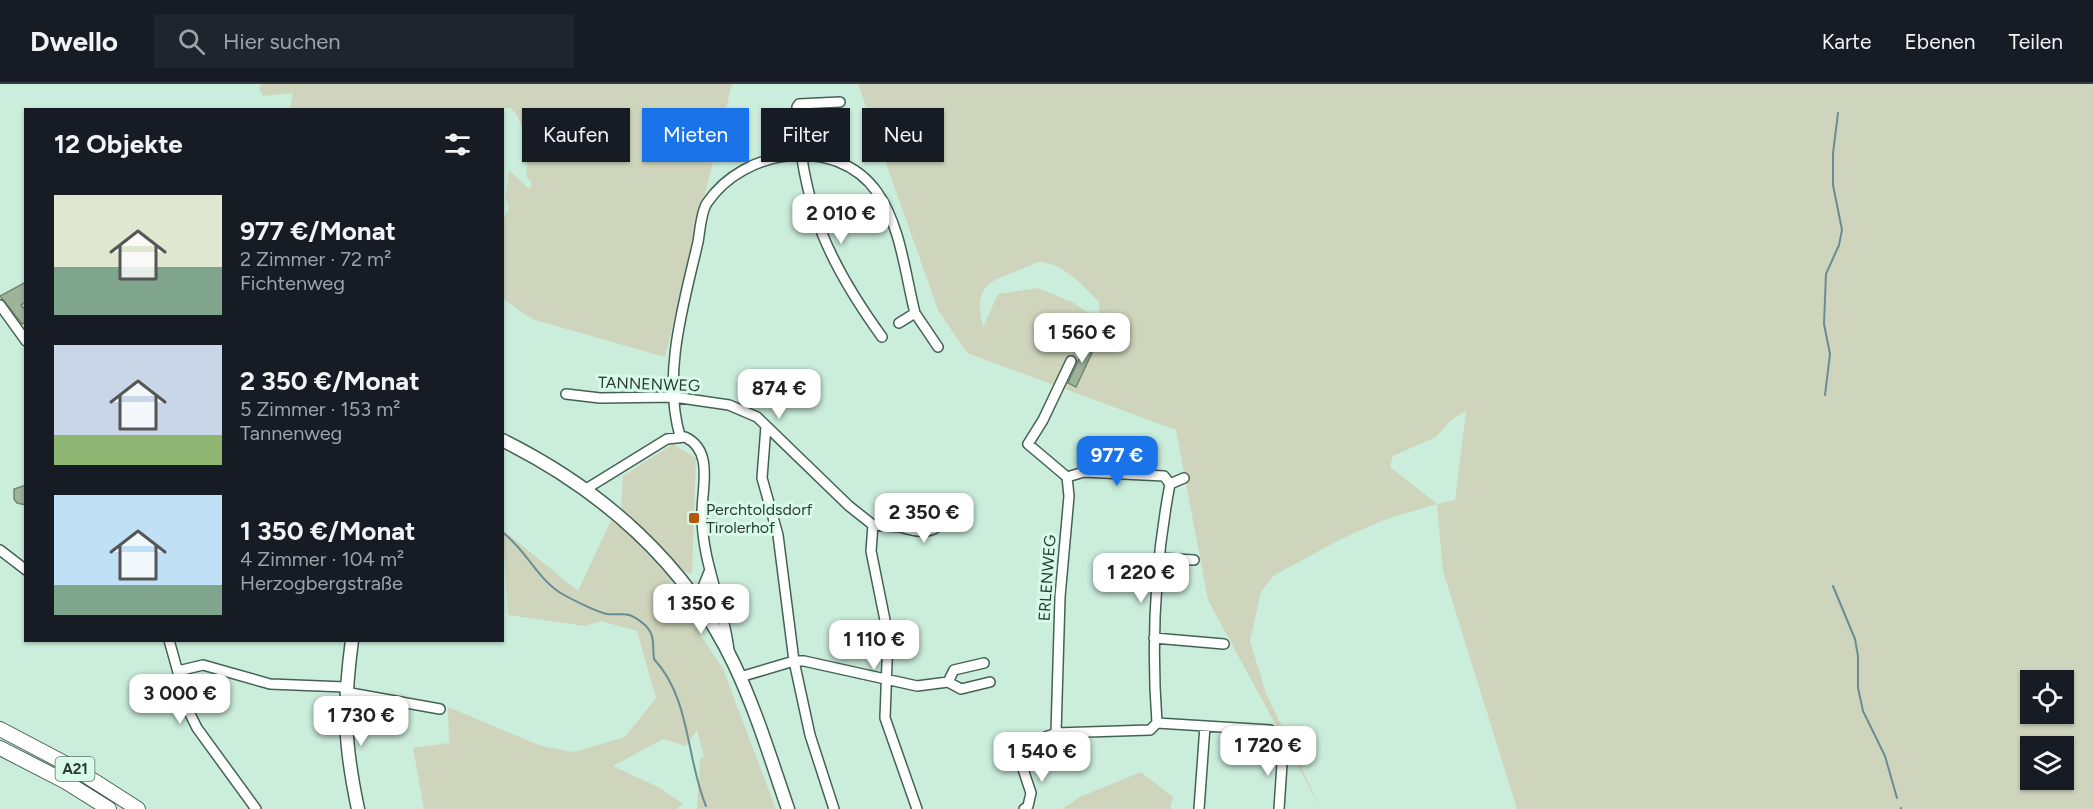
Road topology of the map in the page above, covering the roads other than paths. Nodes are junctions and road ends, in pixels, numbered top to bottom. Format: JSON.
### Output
{"nodes":[{"id":1,"x":840,"y":102,"type":"dead end"},
{"id":2,"x":797,"y":108,"type":"edge"},
{"id":3,"x":761,"y":162,"type":"edge"},
{"id":4,"x":801,"y":162,"type":"edge"},
{"id":5,"x":833,"y":162,"type":"edge"},
{"id":6,"x":0,"y":305,"type":"edge"},
{"id":7,"x":915,"y":313,"type":"junction"},
{"id":8,"x":899,"y":323,"type":"dead end"},
{"id":9,"x":882,"y":337,"type":"dead end"},
{"id":10,"x":24,"y":338,"type":"edge"},
{"id":11,"x":938,"y":347,"type":"dead end"},
{"id":12,"x":1071,"y":361,"type":"dead end"},
{"id":13,"x":566,"y":394,"type":"dead end"},
{"id":14,"x":674,"y":397,"type":"junction"},
{"id":15,"x":766,"y":426,"type":"junction"},
{"id":16,"x":680,"y":436,"type":"junction"},
{"id":17,"x":504,"y":441,"type":"edge"},
{"id":18,"x":1068,"y":477,"type":"junction"},
{"id":19,"x":1185,"y":478,"type":"dead end"},
{"id":20,"x":1167,"y":480,"type":"junction"},
{"id":21,"x":586,"y":489,"type":"junction"},
{"id":22,"x":873,"y":525,"type":"junction"},
{"id":23,"x":900,"y":527,"type":"dead end"},
{"id":24,"x":0,"y":550,"type":"edge"},
{"id":25,"x":1158,"y":558,"type":"junction"},
{"id":26,"x":1194,"y":560,"type":"dead end"},
{"id":27,"x":24,"y":568,"type":"edge"},
{"id":28,"x":709,"y":572,"type":"junction"},
{"id":29,"x":697,"y":602,"type":"junction"},
{"id":30,"x":1154,"y":638,"type":"junction"},
{"id":31,"x":171,"y":642,"type":"edge"},
{"id":32,"x":352,"y":642,"type":"edge"},
{"id":33,"x":1224,"y":644,"type":"dead end"},
{"id":34,"x":729,"y":653,"type":"junction"},
{"id":35,"x":794,"y":661,"type":"junction"},
{"id":36,"x":984,"y":663,"type":"dead end"},
{"id":37,"x":178,"y":671,"type":"junction"},
{"id":38,"x":740,"y":676,"type":"junction"},
{"id":39,"x":887,"y":679,"type":"junction"},
{"id":40,"x":948,"y":682,"type":"junction"},
{"id":41,"x":990,"y":682,"type":"dead end"},
{"id":42,"x":345,"y":689,"type":"junction"},
{"id":43,"x":440,"y":709,"type":"dead end"},
{"id":44,"x":1157,"y":723,"type":"junction"},
{"id":45,"x":1205,"y":726,"type":"junction"},
{"id":46,"x":5,"y":731,"type":"edge"},
{"id":47,"x":1056,"y":732,"type":"junction"},
{"id":48,"x":1,"y":748,"type":"edge"},
{"id":49,"x":109,"y":809,"type":"edge"},
{"id":50,"x":138,"y":809,"type":"edge"},
{"id":51,"x":256,"y":809,"type":"edge"},
{"id":52,"x":358,"y":809,"type":"edge"},
{"id":53,"x":788,"y":809,"type":"edge"},
{"id":54,"x":834,"y":809,"type":"edge"},
{"id":55,"x":917,"y":809,"type":"edge"},
{"id":56,"x":1024,"y":809,"type":"edge"},
{"id":57,"x":1199,"y":809,"type":"edge"},
{"id":58,"x":1279,"y":809,"type":"edge"}],
"edges":[{"from":1,"to":2,"type":"street"},
{"from":3,"to":14,"type":"street"},
{"from":4,"to":9,"type":"street"},
{"from":5,"to":7,"type":"street"},
{"from":6,"to":10,"type":"street"},
{"from":7,"to":8,"type":"street"},
{"from":7,"to":11,"type":"street"},
{"from":12,"to":18,"type":"street"},
{"from":13,"to":14,"type":"street","name":"TANNENWEG"},
{"from":14,"to":15,"type":"street","name":"TANNENWEG"},
{"from":14,"to":16,"type":"street"},
{"from":15,"to":22,"type":"street","name":"TANNENWEG"},
{"from":15,"to":35,"type":"street"},
{"from":16,"to":21,"type":"street"},
{"from":16,"to":28,"type":"street"},
{"from":17,"to":21,"type":"main road"},
{"from":18,"to":20,"type":"street"},
{"from":18,"to":47,"type":"street","name":"ERLENWEG"},
{"from":19,"to":20,"type":"street"},
{"from":20,"to":25,"type":"street"},
{"from":21,"to":29,"type":"main road"},
{"from":22,"to":23,"type":"street"},
{"from":22,"to":39,"type":"street"},
{"from":24,"to":27,"type":"street"},
{"from":25,"to":26,"type":"street"},
{"from":25,"to":30,"type":"street"},
{"from":28,"to":29,"type":"street"},
{"from":28,"to":34,"type":"street"},
{"from":29,"to":34,"type":"main road"},
{"from":30,"to":33,"type":"street"},
{"from":30,"to":44,"type":"street"},
{"from":31,"to":37,"type":"street"},
{"from":32,"to":42,"type":"main road"},
{"from":34,"to":38,"type":"main road"},
{"from":35,"to":38,"type":"street"},
{"from":35,"to":39,"type":"street"},
{"from":35,"to":54,"type":"street"},
{"from":36,"to":40,"type":"street"},
{"from":37,"to":42,"type":"street"},
{"from":37,"to":51,"type":"street"},
{"from":38,"to":53,"type":"main road"},
{"from":39,"to":40,"type":"street"},
{"from":39,"to":55,"type":"street"},
{"from":40,"to":41,"type":"street"},
{"from":42,"to":43,"type":"street"},
{"from":42,"to":52,"type":"main road"},
{"from":44,"to":45,"type":"street"},
{"from":44,"to":47,"type":"street"},
{"from":45,"to":57,"type":"street"},
{"from":45,"to":58,"type":"street"},
{"from":46,"to":50,"type":"highway","number":"A21"},
{"from":47,"to":56,"type":"street"},
{"from":48,"to":49,"type":"highway","number":"A21"}]}
